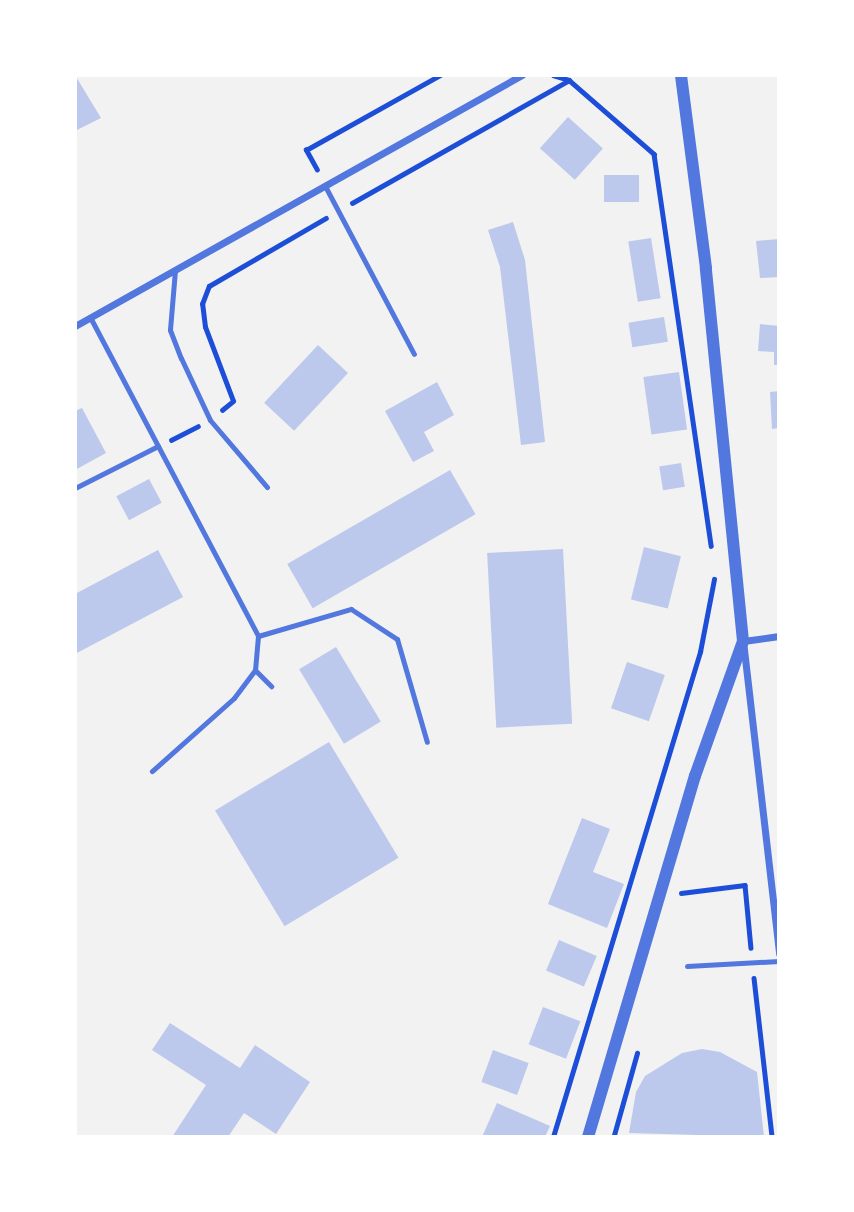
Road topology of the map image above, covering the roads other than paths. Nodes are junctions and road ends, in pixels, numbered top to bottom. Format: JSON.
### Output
{"nodes":[{"id":1,"x":522,"y":75,"type":"edge"},
{"id":2,"x":681,"y":75,"type":"edge"},
{"id":3,"x":326,"y":186,"type":"junction"},
{"id":4,"x":175,"y":270,"type":"junction"},
{"id":5,"x":90,"y":317,"type":"junction"},
{"id":6,"x":75,"y":326,"type":"edge"},
{"id":7,"x":414,"y":354,"type":"dead end"},
{"id":8,"x":158,"y":446,"type":"junction"},
{"id":9,"x":267,"y":487,"type":"dead end"},
{"id":10,"x":75,"y":488,"type":"edge"},
{"id":11,"x":258,"y":636,"type":"junction"},
{"id":12,"x":779,"y":636,"type":"edge"},
{"id":13,"x":743,"y":641,"type":"junction"},
{"id":14,"x":255,"y":670,"type":"junction"},
{"id":15,"x":271,"y":686,"type":"dead end"},
{"id":16,"x":427,"y":742,"type":"dead end"},
{"id":17,"x":152,"y":771,"type":"dead end"},
{"id":18,"x":779,"y":954,"type":"edge"},
{"id":19,"x":779,"y":961,"type":"edge"},
{"id":20,"x":687,"y":966,"type":"dead end"},
{"id":21,"x":588,"y":1137,"type":"edge"}],
"edges":[{"from":1,"to":3,"type":"street"},
{"from":2,"to":13,"type":"street"},
{"from":3,"to":4,"type":"street"},
{"from":3,"to":7,"type":"lane"},
{"from":4,"to":5,"type":"street"},
{"from":4,"to":9,"type":"lane"},
{"from":5,"to":6,"type":"street"},
{"from":5,"to":8,"type":"lane"},
{"from":8,"to":10,"type":"lane"},
{"from":8,"to":11,"type":"lane"},
{"from":11,"to":14,"type":"lane"},
{"from":11,"to":16,"type":"lane"},
{"from":12,"to":13,"type":"street"},
{"from":13,"to":18,"type":"street"},
{"from":13,"to":21,"type":"street"},
{"from":14,"to":15,"type":"lane"},
{"from":14,"to":17,"type":"lane"},
{"from":19,"to":20,"type":"lane"}]}
